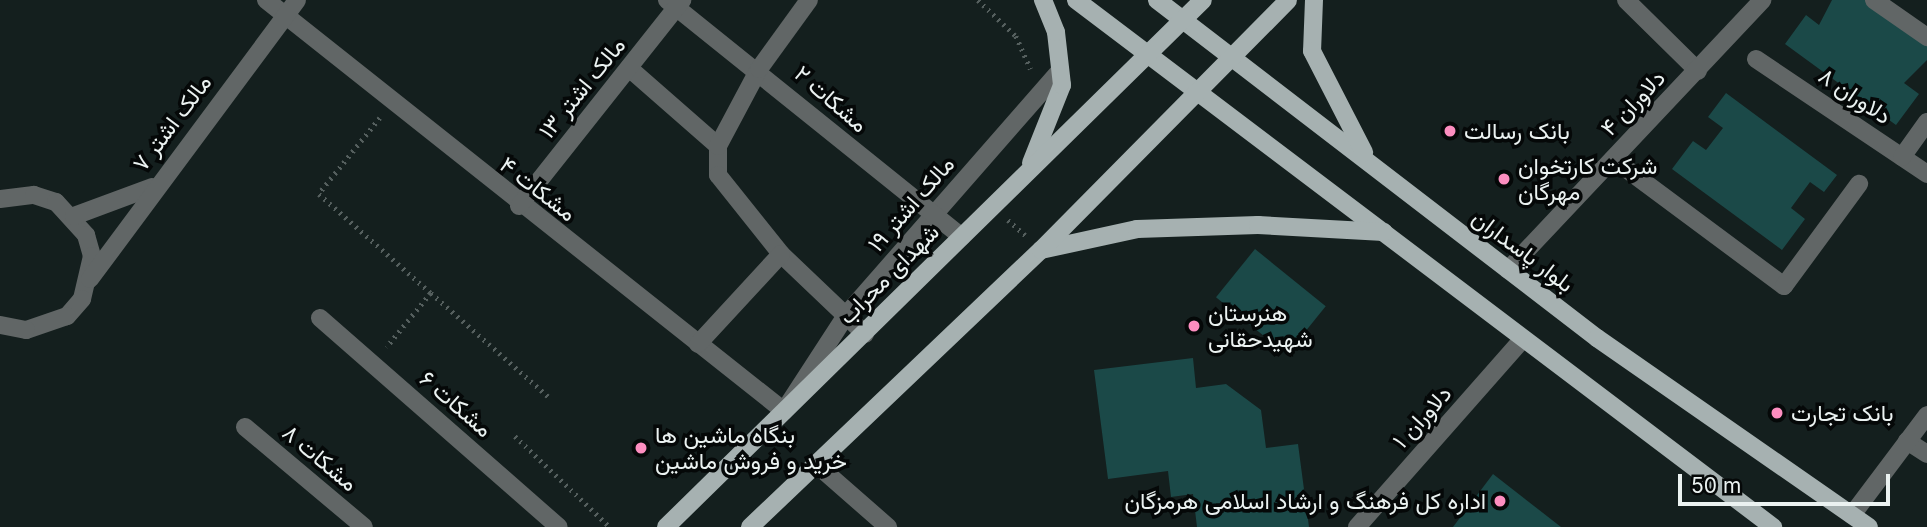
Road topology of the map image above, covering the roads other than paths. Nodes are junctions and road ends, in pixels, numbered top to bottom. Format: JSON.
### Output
{"nodes":[{"id":1,"x":266,"y":0,"type":"edge"},
{"id":2,"x":297,"y":0,"type":"edge"},
{"id":3,"x":809,"y":0,"type":"edge"},
{"id":4,"x":1043,"y":0,"type":"edge"},
{"id":5,"x":1076,"y":0,"type":"edge"},
{"id":6,"x":1157,"y":0,"type":"edge"},
{"id":7,"x":1203,"y":0,"type":"edge"},
{"id":8,"x":1288,"y":0,"type":"edge"},
{"id":9,"x":1314,"y":0,"type":"edge"},
{"id":10,"x":1626,"y":0,"type":"edge"},
{"id":11,"x":1762,"y":0,"type":"edge"},
{"id":12,"x":1874,"y":0,"type":"edge"},
{"id":13,"x":675,"y":3,"type":"edge"},
{"id":14,"x":283,"y":18,"type":"junction"},
{"id":15,"x":1184,"y":18,"type":"junction"},
{"id":16,"x":1927,"y":37,"type":"edge"},
{"id":17,"x":1146,"y":55,"type":"junction"},
{"id":18,"x":1230,"y":55,"type":"junction"},
{"id":19,"x":1756,"y":58,"type":"dead end"},
{"id":20,"x":629,"y":68,"type":"junction"},
{"id":21,"x":759,"y":69,"type":"junction"},
{"id":22,"x":1060,"y":71,"type":"junction"},
{"id":23,"x":1698,"y":71,"type":"junction"},
{"id":24,"x":1193,"y":90,"type":"junction"},
{"id":25,"x":1927,"y":122,"type":"edge"},
{"id":26,"x":718,"y":146,"type":"junction"},
{"id":27,"x":1902,"y":157,"type":"junction"},
{"id":28,"x":1613,"y":159,"type":"junction"},
{"id":29,"x":1369,"y":161,"type":"junction"},
{"id":30,"x":1026,"y":174,"type":"junction"},
{"id":31,"x":1927,"y":174,"type":"edge"},
{"id":32,"x":1858,"y":184,"type":"dead end"},
{"id":33,"x":155,"y":186,"type":"junction"},
{"id":34,"x":0,"y":199,"type":"edge"},
{"id":35,"x":519,"y":206,"type":"junction"},
{"id":36,"x":74,"y":216,"type":"junction"},
{"id":37,"x":933,"y":216,"type":"junction"},
{"id":38,"x":1384,"y":232,"type":"junction"},
{"id":39,"x":962,"y":237,"type":"junction"},
{"id":40,"x":1041,"y":250,"type":"junction"},
{"id":41,"x":781,"y":254,"type":"junction"},
{"id":42,"x":1508,"y":270,"type":"junction"},
{"id":43,"x":90,"y":279,"type":"junction"},
{"id":44,"x":847,"y":314,"type":"junction"},
{"id":45,"x":320,"y":318,"type":"dead end"},
{"id":46,"x":0,"y":325,"type":"edge"},
{"id":47,"x":865,"y":334,"type":"junction"},
{"id":48,"x":1523,"y":339,"type":"junction"},
{"id":49,"x":698,"y":344,"type":"junction"},
{"id":50,"x":784,"y":411,"type":"junction"},
{"id":51,"x":1927,"y":415,"type":"edge"},
{"id":52,"x":245,"y":427,"type":"dead end"},
{"id":53,"x":1907,"y":441,"type":"junction"},
{"id":54,"x":1927,"y":454,"type":"edge"},
{"id":55,"x":816,"y":464,"type":"junction"},
{"id":56,"x":1852,"y":515,"type":"junction"},
{"id":57,"x":364,"y":527,"type":"edge"},
{"id":58,"x":559,"y":527,"type":"edge"},
{"id":59,"x":666,"y":527,"type":"edge"},
{"id":60,"x":750,"y":527,"type":"edge"},
{"id":61,"x":888,"y":527,"type":"edge"},
{"id":62,"x":1357,"y":527,"type":"edge"},
{"id":63,"x":1773,"y":527,"type":"edge"},
{"id":64,"x":1869,"y":527,"type":"edge"}],
"edges":[{"from":1,"to":14,"type":"street","name":"مشکات ۴"},
{"from":2,"to":14,"type":"street","name":"مالک اشتر ۷"},
{"from":3,"to":21,"type":"street"},
{"from":4,"to":22,"type":"main road"},
{"from":5,"to":17,"type":"main road"},
{"from":6,"to":15,"type":"main road","name":"بلوار پاسداران"},
{"from":7,"to":15,"type":"main road","name":"شهدای محراب"},
{"from":8,"to":18,"type":"main road"},
{"from":9,"to":29,"type":"main road"},
{"from":10,"to":23,"type":"street"},
{"from":11,"to":23,"type":"street","name":"دلاوران ۴"},
{"from":12,"to":16,"type":"street"},
{"from":13,"to":20,"type":"street","name":"مالک اشتر ۱۳"},
{"from":13,"to":21,"type":"street","name":"مشکات ۲"},
{"from":14,"to":33,"type":"street","name":"مالک اشتر ۷"},
{"from":14,"to":35,"type":"street","name":"مشکات ۴"},
{"from":15,"to":17,"type":"main road","name":"شهدای محراب"},
{"from":15,"to":18,"type":"main road","name":"بلوار پاسداران"},
{"from":17,"to":24,"type":"main road"},
{"from":17,"to":30,"type":"main road","name":"شهدای محراب"},
{"from":18,"to":24,"type":"main road"},
{"from":18,"to":29,"type":"main road","name":"بلوار پاسداران"},
{"from":19,"to":27,"type":"street","name":"دلاوران ۸"},
{"from":20,"to":26,"type":"street"},
{"from":20,"to":35,"type":"street","name":"مالک اشتر ۱۳"},
{"from":21,"to":26,"type":"street"},
{"from":21,"to":37,"type":"street","name":"مشکات ۲"},
{"from":22,"to":30,"type":"main road"},
{"from":22,"to":37,"type":"street","name":"مالک اشتر ۱۹"},
{"from":23,"to":28,"type":"street","name":"دلاوران ۴"},
{"from":24,"to":38,"type":"main road"},
{"from":24,"to":40,"type":"main road"},
{"from":25,"to":27,"type":"street"},
{"from":26,"to":41,"type":"street"},
{"from":27,"to":31,"type":"street","name":"دلاوران ۸"},
{"from":28,"to":32,"type":"street"},
{"from":28,"to":42,"type":"street","name":"دلاوران ۴"},
{"from":29,"to":42,"type":"main road","name":"بلوار پاسداران"},
{"from":30,"to":39,"type":"main road","name":"شهدای محراب"},
{"from":33,"to":36,"type":"street"},
{"from":33,"to":43,"type":"street","name":"مالک اشتر ۷"},
{"from":34,"to":36,"type":"street"},
{"from":35,"to":49,"type":"street","name":"مشکات ۴"},
{"from":36,"to":43,"type":"street"},
{"from":37,"to":39,"type":"street","name":"مشکات ۲"},
{"from":37,"to":44,"type":"street","name":"مالک اشتر ۱۹"},
{"from":38,"to":40,"type":"main road"},
{"from":38,"to":48,"type":"main road"},
{"from":39,"to":47,"type":"main road","name":"شهدای محراب"},
{"from":40,"to":55,"type":"main road"},
{"from":41,"to":44,"type":"street"},
{"from":41,"to":49,"type":"street"},
{"from":42,"to":56,"type":"main road","name":"بلوار پاسداران"},
{"from":43,"to":46,"type":"street","name":"مالک اشتر ۷"},
{"from":44,"to":47,"type":"street"},
{"from":44,"to":50,"type":"street","name":"مالک اشتر ۱۹"},
{"from":45,"to":58,"type":"street","name":"مشکات ۶"},
{"from":47,"to":50,"type":"main road","name":"شهدای محراب"},
{"from":48,"to":62,"type":"street","name":"دلاوران ۱"},
{"from":48,"to":63,"type":"main road"},
{"from":49,"to":50,"type":"street","name":"مشکات ۴"},
{"from":50,"to":59,"type":"main road","name":"شهدای محراب"},
{"from":51,"to":53,"type":"street"},
{"from":52,"to":57,"type":"street","name":"مشکات ۸"},
{"from":53,"to":54,"type":"street"},
{"from":53,"to":56,"type":"street"},
{"from":55,"to":60,"type":"main road"},
{"from":55,"to":61,"type":"street"},
{"from":56,"to":64,"type":"main road","name":"بلوار پاسداران"}]}
